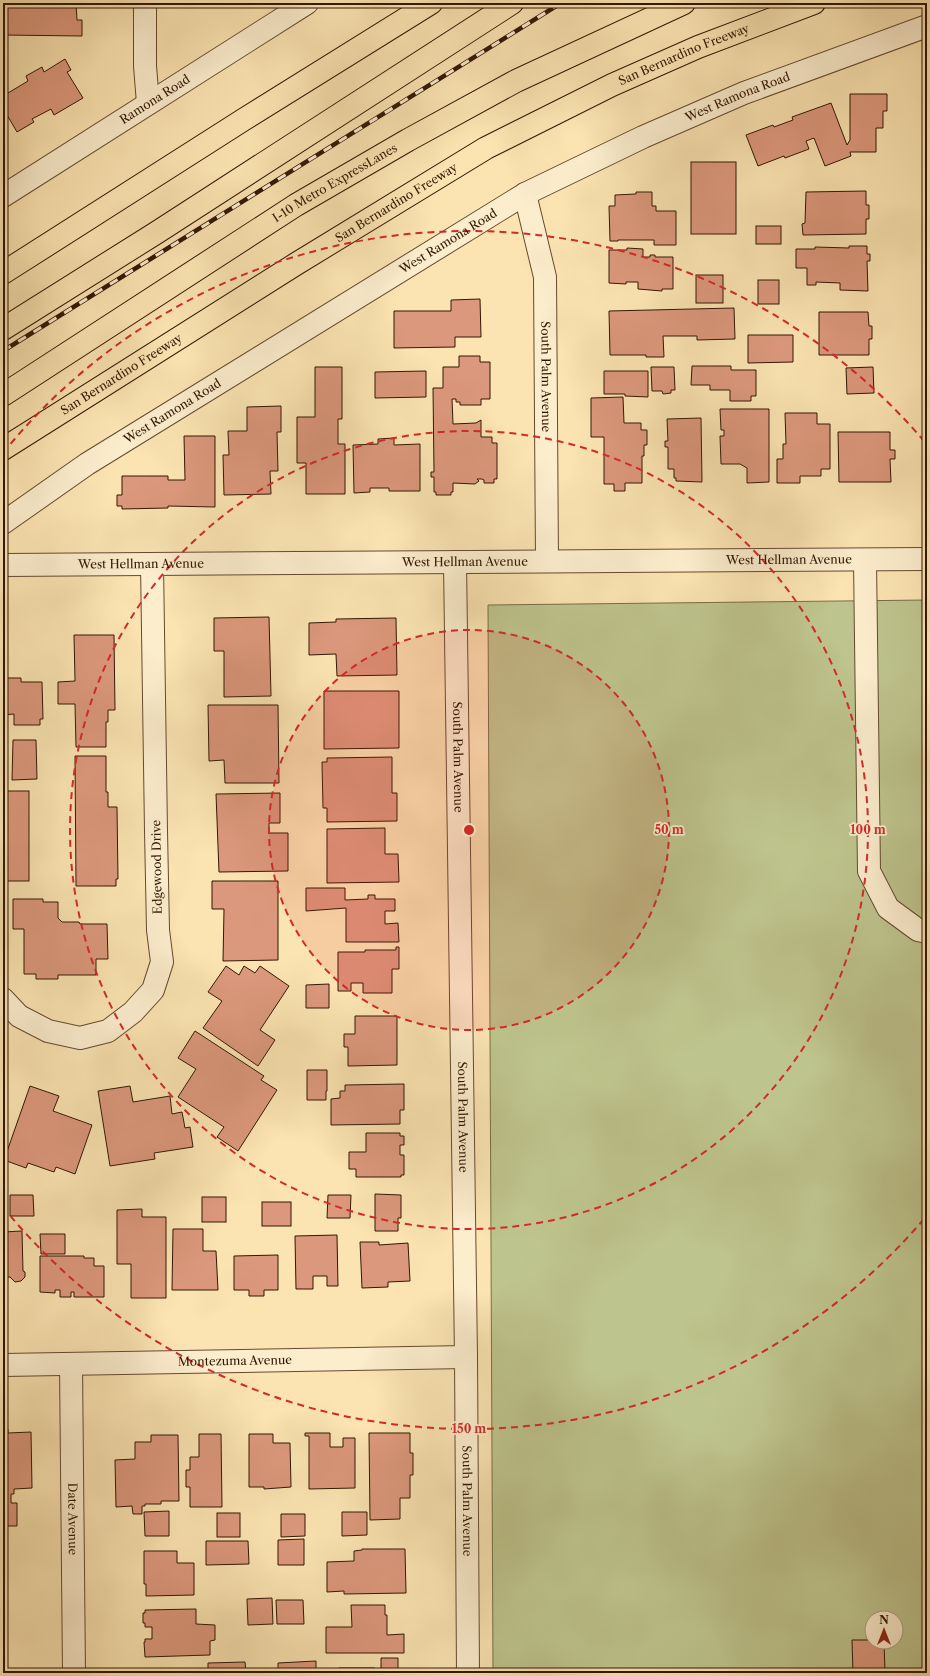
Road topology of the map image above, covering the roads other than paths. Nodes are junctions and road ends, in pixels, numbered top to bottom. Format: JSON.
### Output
{"nodes":[{"id":1,"x":145,"y":3,"type":"edge"},
{"id":2,"x":307,"y":3,"type":"edge"},
{"id":3,"x":431,"y":3,"type":"edge"},
{"id":4,"x":512,"y":3,"type":"edge"},
{"id":5,"x":684,"y":3,"type":"edge"},
{"id":6,"x":804,"y":5,"type":"edge"},
{"id":7,"x":927,"y":26,"type":"edge"},
{"id":8,"x":148,"y":103,"type":"junction"},
{"id":9,"x":525,"y":194,"type":"junction"},
{"id":10,"x":3,"y":196,"type":"edge"},
{"id":11,"x":3,"y":273,"type":"edge"},
{"id":12,"x":3,"y":329,"type":"edge"},
{"id":13,"x":3,"y":395,"type":"edge"},
{"id":14,"x":3,"y":449,"type":"edge"},
{"id":15,"x":3,"y":523,"type":"edge"},
{"id":16,"x":927,"y":559,"type":"edge"},
{"id":17,"x":865,"y":560,"type":"junction"},
{"id":18,"x":547,"y":561,"type":"junction"},
{"id":19,"x":455,"y":562,"type":"junction"},
{"id":20,"x":3,"y":564,"type":"edge"},
{"id":21,"x":152,"y":564,"type":"junction"},
{"id":22,"x":927,"y":932,"type":"edge"},
{"id":23,"x":3,"y":999,"type":"edge"},
{"id":24,"x":466,"y":1357,"type":"junction"},
{"id":25,"x":3,"y":1365,"type":"edge"},
{"id":26,"x":71,"y":1365,"type":"junction"},
{"id":27,"x":74,"y":1673,"type":"edge"},
{"id":28,"x":468,"y":1673,"type":"edge"}],
"edges":[{"from":1,"to":8,"type":"street"},
{"from":2,"to":8,"type":"street","name":"Ramona Road"},
{"from":3,"to":11,"type":"highway"},
{"from":4,"to":12,"type":"highway"},
{"from":5,"to":13,"type":"highway","name":"I-10 Metro ExpressLanes"},
{"from":6,"to":14,"type":"highway","name":"San Bernardino Freeway"},
{"from":7,"to":9,"type":"street","name":"West Ramona Road"},
{"from":8,"to":10,"type":"street","name":"Ramona Road"},
{"from":9,"to":15,"type":"street","name":"West Ramona Road"},
{"from":9,"to":18,"type":"street","name":"South Palm Avenue"},
{"from":16,"to":17,"type":"street","name":"West Hellman Avenue"},
{"from":17,"to":18,"type":"street","name":"West Hellman Avenue"},
{"from":17,"to":22,"type":"street"},
{"from":18,"to":19,"type":"street","name":"West Hellman Avenue"},
{"from":19,"to":21,"type":"street","name":"West Hellman Avenue"},
{"from":19,"to":24,"type":"street","name":"South Palm Avenue"},
{"from":20,"to":21,"type":"street","name":"West Hellman Avenue"},
{"from":21,"to":23,"type":"street","name":"Edgewood Drive"},
{"from":24,"to":26,"type":"street","name":"Montezuma Avenue"},
{"from":24,"to":28,"type":"street","name":"South Palm Avenue"},
{"from":25,"to":26,"type":"street","name":"Montezuma Avenue"},
{"from":26,"to":27,"type":"street","name":"Date Avenue"}]}
